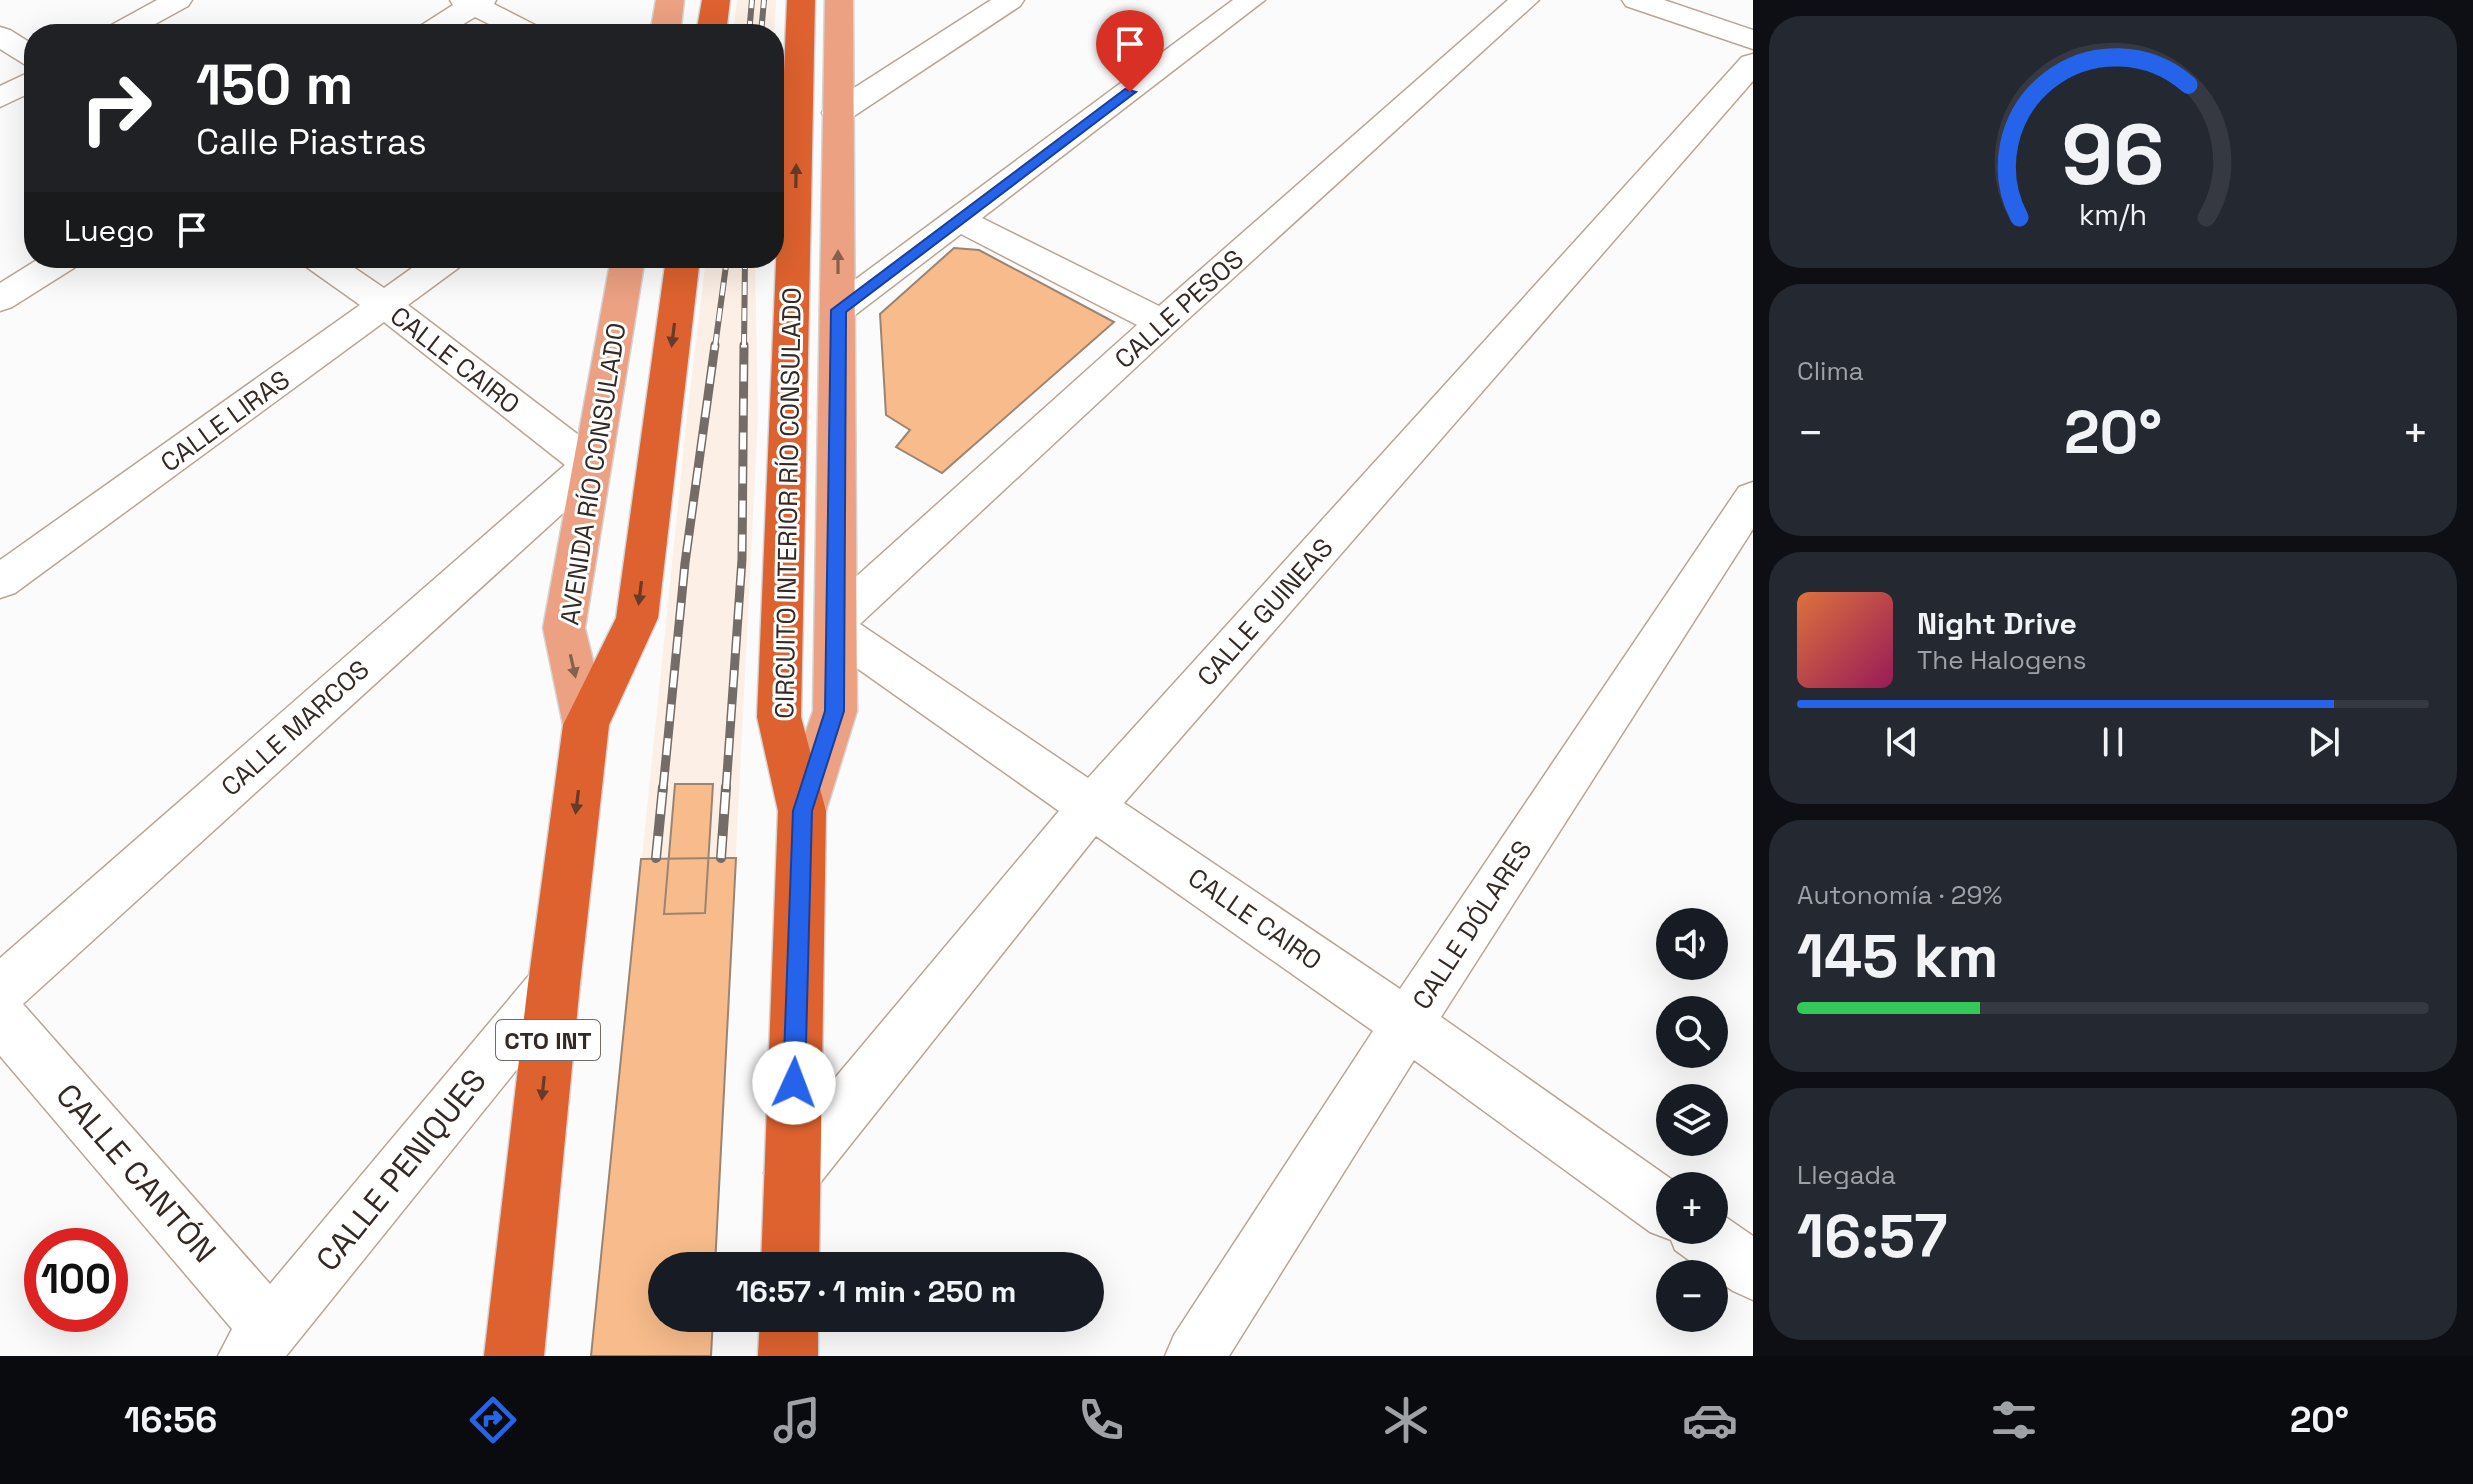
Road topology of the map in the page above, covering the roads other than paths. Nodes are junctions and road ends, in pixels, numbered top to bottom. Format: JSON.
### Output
{"nodes":[{"id":1,"x":178,"y":0,"type":"edge"},
{"id":2,"x":670,"y":0,"type":"edge"},
{"id":3,"x":716,"y":0,"type":"edge"},
{"id":4,"x":801,"y":0,"type":"edge"},
{"id":5,"x":839,"y":0,"type":"edge"},
{"id":6,"x":1010,"y":0,"type":"edge"},
{"id":7,"x":1251,"y":0,"type":"edge"},
{"id":8,"x":1525,"y":0,"type":"edge"},
{"id":9,"x":1636,"y":0,"type":"edge"},
{"id":10,"x":474,"y":2,"type":"edge"},
{"id":11,"x":134,"y":24,"type":"edge"},
{"id":12,"x":442,"y":24,"type":"edge"},
{"id":13,"x":513,"y":24,"type":"edge"},
{"id":14,"x":666,"y":24,"type":"edge"},
{"id":15,"x":712,"y":24,"type":"edge"},
{"id":16,"x":0,"y":36,"type":"edge"},
{"id":17,"x":1753,"y":40,"type":"edge"},
{"id":18,"x":24,"y":52,"type":"edge"},
{"id":19,"x":1753,"y":63,"type":"edge"},
{"id":20,"x":24,"y":85,"type":"edge"},
{"id":21,"x":0,"y":98,"type":"edge"},
{"id":22,"x":837,"y":113,"type":"junction"},
{"id":23,"x":960,"y":220,"type":"junction"},
{"id":24,"x":49,"y":268,"type":"edge"},
{"id":25,"x":331,"y":268,"type":"edge"},
{"id":26,"x":436,"y":268,"type":"edge"},
{"id":27,"x":626,"y":268,"type":"edge"},
{"id":28,"x":682,"y":268,"type":"edge"},
{"id":29,"x":0,"y":299,"type":"edge"},
{"id":30,"x":386,"y":306,"type":"junction"},
{"id":31,"x":838,"y":310,"type":"junction"},
{"id":32,"x":1162,"y":323,"type":"junction"},
{"id":33,"x":591,"y":465,"type":"junction"},
{"id":34,"x":1753,"y":497,"type":"edge"},
{"id":35,"x":0,"y":582,"type":"edge"},
{"id":36,"x":835,"y":626,"type":"junction"},
{"id":37,"x":586,"y":725,"type":"junction"},
{"id":38,"x":1092,"y":806,"type":"junction"},
{"id":39,"x":802,"y":811,"type":"junction"},
{"id":40,"x":554,"y":984,"type":"junction"},
{"id":41,"x":0,"y":991,"type":"edge"},
{"id":42,"x":0,"y":1017,"type":"edge"},
{"id":43,"x":1407,"y":1024,"type":"junction"},
{"id":44,"x":792,"y":1173,"type":"junction"},
{"id":45,"x":1656,"y":1202,"type":"edge"},
{"id":46,"x":1715,"y":1244,"type":"edge"},
{"id":47,"x":790,"y":1252,"type":"edge"},
{"id":48,"x":1753,"y":1271,"type":"edge"},
{"id":49,"x":789,"y":1332,"type":"edge"},
{"id":50,"x":260,"y":1343,"type":"edge"},
{"id":51,"x":514,"y":1356,"type":"edge"},
{"id":52,"x":788,"y":1356,"type":"edge"},
{"id":53,"x":1195,"y":1356,"type":"edge"}],
"edges":[{"from":1,"to":11,"type":"street"},
{"from":2,"to":14,"type":"main road"},
{"from":3,"to":15,"type":"highway"},
{"from":39,"to":4,"type":"highway","name":"CIRCUITO INTERIOR RÍO CONSULADO","one_way":true},
{"from":5,"to":22,"type":"main road"},
{"from":6,"to":22,"type":"street"},
{"from":7,"to":23,"type":"street"},
{"from":8,"to":32,"type":"street","name":"CALLE PESOS"},
{"from":9,"to":17,"type":"street"},
{"from":10,"to":12,"type":"street"},
{"from":10,"to":13,"type":"street"},
{"from":16,"to":18,"type":"street"},
{"from":19,"to":38,"type":"street","name":"CALLE GUINEAS"},
{"from":20,"to":21,"type":"street"},
{"from":31,"to":22,"type":"main road","one_way":true},
{"from":23,"to":31,"type":"street"},
{"from":23,"to":32,"type":"street"},
{"from":24,"to":29,"type":"street"},
{"from":25,"to":30,"type":"street","name":"CALLE CAIRO"},
{"from":26,"to":30,"type":"street","name":"CALLE LIRAS"},
{"from":27,"to":33,"type":"main road","name":"AVENIDA RÍO CONSULADO","number":"CTO INT"},
{"from":28,"to":37,"type":"highway","number":"CTO INT","one_way":true},
{"from":30,"to":33,"type":"street","name":"CALLE CAIRO"},
{"from":30,"to":35,"type":"street","name":"CALLE LIRAS"},
{"from":31,"to":36,"type":"main road"},
{"from":32,"to":36,"type":"street","name":"CALLE PESOS"},
{"from":33,"to":37,"type":"main road","name":"AVENIDA RÍO CONSULADO","number":"CTO INT","one_way":true},
{"from":33,"to":41,"type":"street","name":"CALLE MARCOS"},
{"from":34,"to":43,"type":"street","name":"CALLE DÓLARES"},
{"from":36,"to":38,"type":"street","name":"CALLE CAIRO"},
{"from":36,"to":39,"type":"main road"},
{"from":37,"to":40,"type":"highway","name":"AVENIDA RÍO CONSULADO","number":"CTO INT","one_way":true},
{"from":38,"to":43,"type":"street","name":"CALLE CAIRO"},
{"from":38,"to":44,"type":"street","name":"CALLE GUINEAS"},
{"from":39,"to":44,"type":"highway"},
{"from":40,"to":50,"type":"street","name":"CALLE PENIQUES"},
{"from":40,"to":51,"type":"highway","name":"AVENIDA RÍO CONSULADO","number":"CTO INT","one_way":true},
{"from":42,"to":50,"type":"street","name":"CALLE CANTÓN"},
{"from":43,"to":45,"type":"street","name":"CALLE CAIRO"},
{"from":43,"to":53,"type":"street","name":"CALLE DÓLARES"},
{"from":44,"to":47,"type":"highway"},
{"from":46,"to":48,"type":"street"},
{"from":49,"to":52,"type":"highway"}]}
